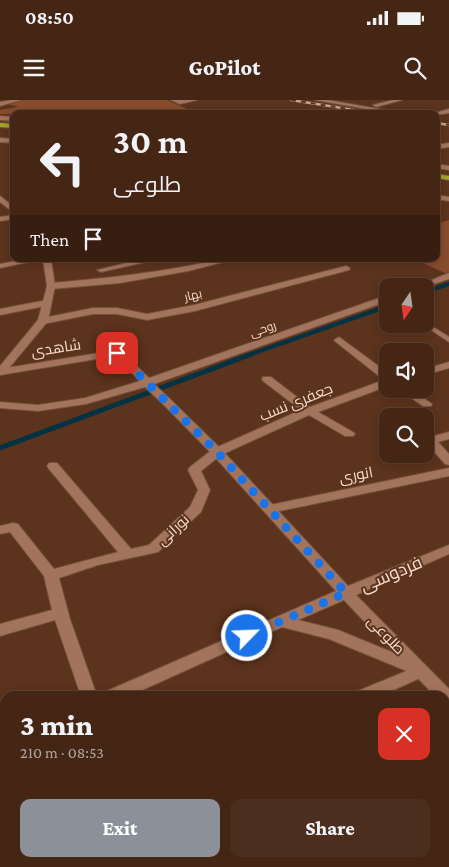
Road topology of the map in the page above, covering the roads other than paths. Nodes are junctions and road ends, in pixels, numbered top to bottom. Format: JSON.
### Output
{"nodes":[{"id":1,"x":19,"y":100,"type":"edge"},
{"id":2,"x":173,"y":100,"type":"edge"},
{"id":3,"x":195,"y":100,"type":"edge"},
{"id":4,"x":317,"y":100,"type":"edge"},
{"id":5,"x":400,"y":100,"type":"edge"},
{"id":6,"x":0,"y":104,"type":"edge"},
{"id":7,"x":368,"y":107,"type":"junction"},
{"id":8,"x":384,"y":110,"type":"edge"},
{"id":9,"x":0,"y":198,"type":"edge"},
{"id":10,"x":10,"y":207,"type":"edge"},
{"id":11,"x":22,"y":262,"type":"edge"},
{"id":12,"x":47,"y":262,"type":"edge"},
{"id":13,"x":140,"y":262,"type":"edge"},
{"id":14,"x":218,"y":262,"type":"edge"},
{"id":15,"x":0,"y":266,"type":"edge"},
{"id":16,"x":346,"y":268,"type":"dead end"},
{"id":17,"x":101,"y":270,"type":"dead end"},
{"id":18,"x":449,"y":276,"type":"edge"},
{"id":19,"x":434,"y":281,"type":"edge"},
{"id":20,"x":50,"y":286,"type":"junction"},
{"id":21,"x":379,"y":301,"type":"edge"},
{"id":22,"x":47,"y":303,"type":"junction"},
{"id":23,"x":0,"y":312,"type":"edge"},
{"id":24,"x":43,"y":321,"type":"junction"},
{"id":25,"x":434,"y":330,"type":"edge"},
{"id":26,"x":339,"y":340,"type":"dead end"},
{"id":27,"x":449,"y":340,"type":"edge"},
{"id":28,"x":117,"y":353,"type":"joint"},
{"id":29,"x":449,"y":365,"type":"edge"},
{"id":30,"x":434,"y":369,"type":"edge"},
{"id":31,"x":379,"y":371,"type":"edge"},
{"id":32,"x":0,"y":372,"type":"edge"},
{"id":33,"x":267,"y":379,"type":"dead end"},
{"id":34,"x":146,"y":383,"type":"junction"},
{"id":35,"x":379,"y":385,"type":"edge"},
{"id":36,"x":418,"y":398,"type":"edge"},
{"id":37,"x":428,"y":404,"type":"dead end"},
{"id":38,"x":0,"y":406,"type":"edge"},
{"id":39,"x":309,"y":411,"type":"junction"},
{"id":40,"x":349,"y":434,"type":"dead end"},
{"id":41,"x":449,"y":435,"type":"edge"},
{"id":42,"x":217,"y":452,"type":"junction"},
{"id":43,"x":449,"y":461,"type":"edge"},
{"id":44,"x":53,"y":466,"type":"dead end"},
{"id":45,"x":449,"y":472,"type":"edge"},
{"id":46,"x":270,"y":509,"type":"junction"},
{"id":47,"x":7,"y":529,"type":"edge"},
{"id":48,"x":449,"y":549,"type":"edge"},
{"id":49,"x":126,"y":554,"type":"junction"},
{"id":50,"x":51,"y":575,"type":"junction"},
{"id":51,"x":346,"y":593,"type":"junction"},
{"id":52,"x":61,"y":613,"type":"junction"},
{"id":53,"x":281,"y":621,"type":"junction"},
{"id":54,"x":0,"y":630,"type":"edge"},
{"id":55,"x":421,"y":671,"type":"junction"},
{"id":56,"x":87,"y":691,"type":"edge"},
{"id":57,"x":124,"y":691,"type":"edge"},
{"id":58,"x":375,"y":691,"type":"edge"},
{"id":59,"x":440,"y":691,"type":"edge"}],
"edges":[{"from":1,"to":6,"type":"street"},
{"from":2,"to":3,"type":"street"},
{"from":4,"to":7,"type":"street"},
{"from":5,"to":7,"type":"street"},
{"from":7,"to":8,"type":"street"},
{"from":9,"to":10,"type":"street"},
{"from":11,"to":15,"type":"street"},
{"from":12,"to":20,"type":"street"},
{"from":13,"to":17,"type":"street"},
{"from":14,"to":20,"type":"street"},
{"from":16,"to":24,"type":"street","name":"بهار"},
{"from":18,"to":19,"type":"street"},
{"from":20,"to":22,"type":"street"},
{"from":21,"to":34,"type":"street","name":"روحی"},
{"from":22,"to":23,"type":"street"},
{"from":22,"to":24,"type":"street"},
{"from":24,"to":32,"type":"street"},
{"from":25,"to":27,"type":"lane"},
{"from":26,"to":31,"type":"street"},
{"from":28,"to":32,"type":"street","name":"شاهدی"},
{"from":28,"to":34,"type":"street","name":"طلوعی"},
{"from":29,"to":30,"type":"street"},
{"from":33,"to":39,"type":"street"},
{"from":34,"to":38,"type":"street","name":"روحی"},
{"from":34,"to":42,"type":"street","name":"طلوعی"},
{"from":35,"to":39,"type":"street","name":"جعفری نسب"},
{"from":36,"to":37,"type":"street"},
{"from":39,"to":40,"type":"street"},
{"from":39,"to":42,"type":"street","name":"جعفری نسب"},
{"from":41,"to":43,"type":"street"},
{"from":42,"to":46,"type":"street","name":"طلوعی"},
{"from":42,"to":49,"type":"street","name":"نورانی"},
{"from":44,"to":49,"type":"street"},
{"from":45,"to":46,"type":"street","name":"انوری"},
{"from":46,"to":51,"type":"street","name":"طلوعی"},
{"from":47,"to":50,"type":"street"},
{"from":48,"to":51,"type":"street","name":"فردوسی"},
{"from":49,"to":50,"type":"street","name":"نورانی"},
{"from":50,"to":52,"type":"street"},
{"from":51,"to":53,"type":"street","name":"فردوسی"},
{"from":51,"to":55,"type":"street","name":"طلوعی"},
{"from":52,"to":54,"type":"street"},
{"from":52,"to":56,"type":"street"},
{"from":53,"to":55,"type":"street"},
{"from":53,"to":57,"type":"street","name":"فردوسی"},
{"from":55,"to":58,"type":"street"},
{"from":55,"to":59,"type":"street","name":"طلوعی"}]}
